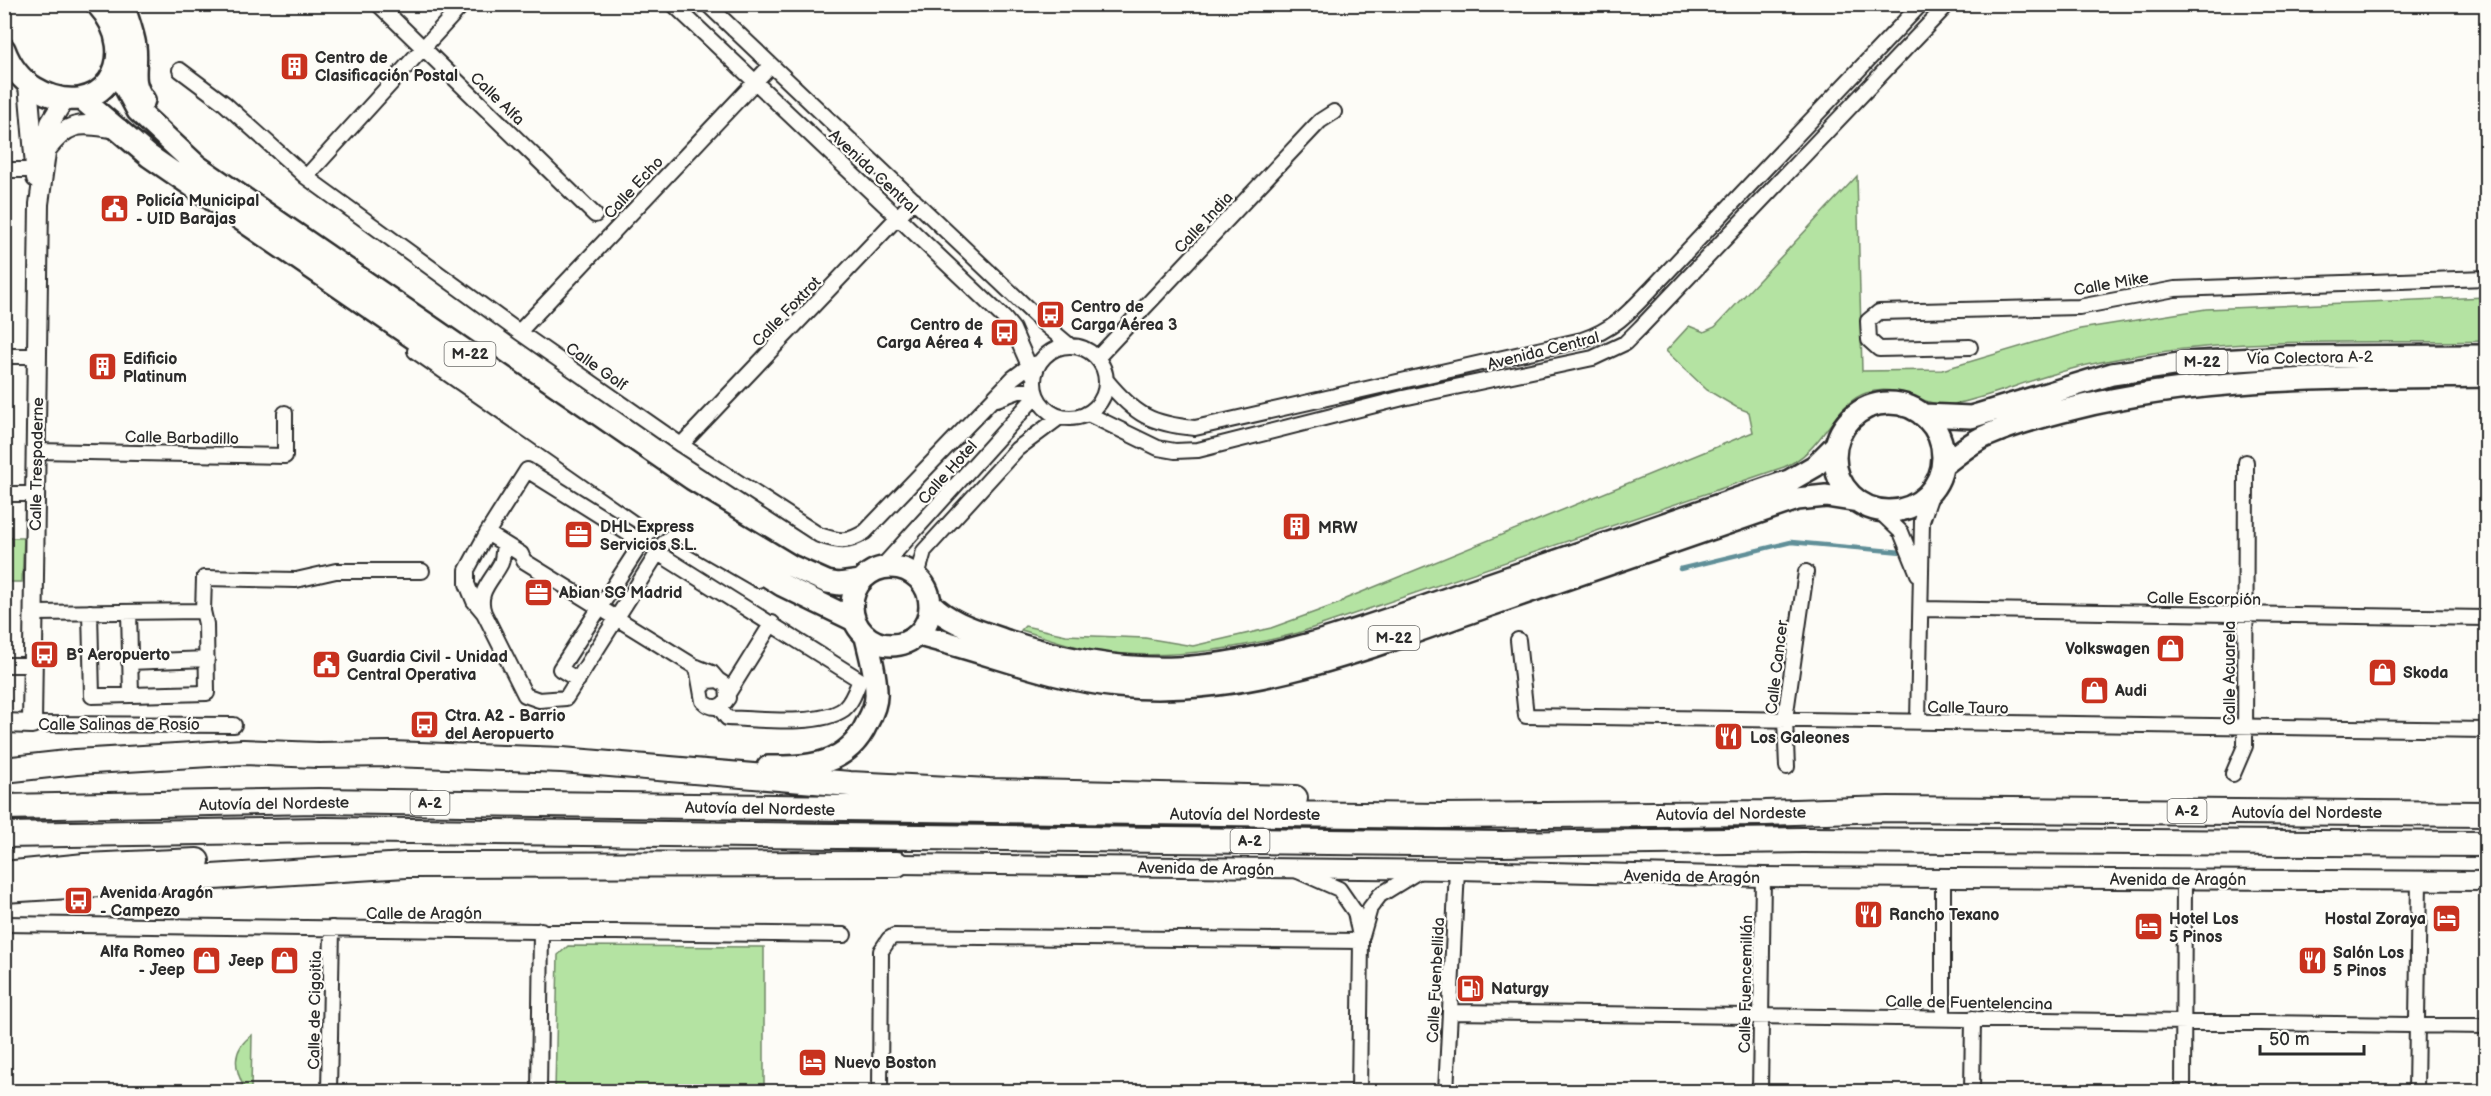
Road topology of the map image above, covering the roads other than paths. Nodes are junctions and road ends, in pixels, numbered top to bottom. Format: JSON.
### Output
{"nodes":[{"id":1,"x":378,"y":4,"type":"edge"},
{"id":2,"x":463,"y":4,"type":"edge"},
{"id":3,"x":673,"y":4,"type":"edge"},
{"id":4,"x":707,"y":4,"type":"edge"},
{"id":5,"x":1921,"y":4,"type":"edge"},
{"id":6,"x":1948,"y":4,"type":"edge"},
{"id":7,"x":111,"y":7,"type":"edge"},
{"id":8,"x":423,"y":48,"type":"junction"},
{"id":9,"x":4,"y":49,"type":"edge"},
{"id":10,"x":771,"y":65,"type":"junction"},
{"id":11,"x":116,"y":70,"type":"junction"},
{"id":12,"x":180,"y":70,"type":"dead end"},
{"id":13,"x":755,"y":82,"type":"junction"},
{"id":14,"x":28,"y":84,"type":"junction"},
{"id":15,"x":73,"y":100,"type":"junction"},
{"id":16,"x":1334,"y":112,"type":"dead end"},
{"id":17,"x":120,"y":129,"type":"junction"},
{"id":18,"x":47,"y":149,"type":"junction"},
{"id":19,"x":197,"y":166,"type":"junction"},
{"id":20,"x":4,"y":170,"type":"edge"},
{"id":21,"x":34,"y":170,"type":"junction"},
{"id":22,"x":306,"y":177,"type":"junction"},
{"id":23,"x":914,"y":200,"type":"junction"},
{"id":24,"x":39,"y":204,"type":"junction"},
{"id":25,"x":595,"y":215,"type":"dead end"},
{"id":26,"x":898,"y":218,"type":"junction"},
{"id":27,"x":2487,"y":278,"type":"edge"},
{"id":28,"x":379,"y":316,"type":"junction"},
{"id":29,"x":519,"y":332,"type":"junction"},
{"id":30,"x":1069,"y":345,"type":"junction"},
{"id":31,"x":1970,"y":347,"type":"dead end"},
{"id":32,"x":4,"y":356,"type":"edge"},
{"id":33,"x":38,"y":356,"type":"junction"},
{"id":34,"x":2487,"y":356,"type":"edge"},
{"id":35,"x":1097,"y":357,"type":"junction"},
{"id":36,"x":1033,"y":368,"type":"junction"},
{"id":37,"x":2487,"y":376,"type":"edge"},
{"id":38,"x":1106,"y":380,"type":"junction"},
{"id":39,"x":1035,"y":394,"type":"junction"},
{"id":40,"x":994,"y":399,"type":"junction"},
{"id":41,"x":285,"y":413,"type":"dead end"},
{"id":42,"x":1088,"y":414,"type":"junction"},
{"id":43,"x":1924,"y":415,"type":"junction"},
{"id":44,"x":1060,"y":417,"type":"junction"},
{"id":45,"x":681,"y":445,"type":"junction"},
{"id":46,"x":1836,"y":445,"type":"junction"},
{"id":47,"x":37,"y":452,"type":"junction"},
{"id":48,"x":2246,"y":462,"type":"dead end"},
{"id":49,"x":1943,"y":465,"type":"junction"},
{"id":50,"x":1933,"y":489,"type":"junction"},
{"id":51,"x":4,"y":494,"type":"edge"},
{"id":52,"x":36,"y":494,"type":"junction"},
{"id":53,"x":1868,"y":505,"type":"junction"},
{"id":54,"x":487,"y":533,"type":"junction"},
{"id":55,"x":642,"y":542,"type":"junction"},
{"id":56,"x":504,"y":544,"type":"junction"},
{"id":57,"x":658,"y":553,"type":"junction"},
{"id":58,"x":524,"y":561,"type":"junction"},
{"id":59,"x":501,"y":562,"type":"junction"},
{"id":60,"x":881,"y":568,"type":"junction"},
{"id":61,"x":422,"y":571,"type":"dead end"},
{"id":62,"x":1806,"y":572,"type":"dead end"},
{"id":63,"x":917,"y":576,"type":"junction"},
{"id":64,"x":1920,"y":579,"type":"junction"},
{"id":65,"x":861,"y":581,"type":"junction"},
{"id":66,"x":782,"y":585,"type":"junction"},
{"id":67,"x":931,"y":604,"type":"junction"},
{"id":68,"x":600,"y":607,"type":"junction"},
{"id":69,"x":1921,"y":609,"type":"junction"},
{"id":70,"x":203,"y":611,"type":"junction"},
{"id":71,"x":90,"y":612,"type":"junction"},
{"id":72,"x":129,"y":612,"type":"junction"},
{"id":73,"x":34,"y":613,"type":"junction"},
{"id":74,"x":484,"y":613,"type":"junction"},
{"id":75,"x":2245,"y":615,"type":"junction"},
{"id":76,"x":618,"y":618,"type":"junction"},
{"id":77,"x":2487,"y":618,"type":"edge"},
{"id":78,"x":772,"y":623,"type":"junction"},
{"id":79,"x":860,"y":628,"type":"junction"},
{"id":80,"x":918,"y":635,"type":"junction"},
{"id":81,"x":1518,"y":640,"type":"dead end"},
{"id":82,"x":207,"y":659,"type":"junction"},
{"id":83,"x":129,"y":662,"type":"junction"},
{"id":84,"x":33,"y":665,"type":"junction"},
{"id":85,"x":4,"y":666,"type":"edge"},
{"id":86,"x":697,"y":667,"type":"junction"},
{"id":87,"x":578,"y":680,"type":"junction"},
{"id":88,"x":718,"y":680,"type":"junction"},
{"id":89,"x":701,"y":689,"type":"junction"},
{"id":90,"x":729,"y":692,"type":"junction"},
{"id":91,"x":130,"y":695,"type":"junction"},
{"id":92,"x":719,"y":707,"type":"junction"},
{"id":93,"x":1785,"y":719,"type":"junction"},
{"id":94,"x":1918,"y":722,"type":"junction"},
{"id":95,"x":4,"y":723,"type":"edge"},
{"id":96,"x":32,"y":724,"type":"junction"},
{"id":97,"x":234,"y":724,"type":"dead end"},
{"id":98,"x":2246,"y":727,"type":"junction"},
{"id":99,"x":2487,"y":730,"type":"edge"},
{"id":100,"x":626,"y":765,"type":"junction"},
{"id":101,"x":1787,"y":767,"type":"dead end"},
{"id":102,"x":4,"y":770,"type":"edge"},
{"id":103,"x":2233,"y":774,"type":"dead end"},
{"id":104,"x":1438,"y":804,"type":"junction"},
{"id":105,"x":4,"y":807,"type":"edge"},
{"id":106,"x":795,"y":809,"type":"junction"},
{"id":107,"x":1888,"y":809,"type":"junction"},
{"id":108,"x":2487,"y":814,"type":"edge"},
{"id":109,"x":8,"y":836,"type":"edge"},
{"id":110,"x":2487,"y":844,"type":"edge"},
{"id":111,"x":897,"y":864,"type":"junction"},
{"id":112,"x":1296,"y":870,"type":"junction"},
{"id":113,"x":1420,"y":870,"type":"junction"},
{"id":114,"x":1457,"y":870,"type":"junction"},
{"id":115,"x":4,"y":874,"type":"edge"},
{"id":116,"x":1763,"y":877,"type":"junction"},
{"id":117,"x":1943,"y":878,"type":"junction"},
{"id":118,"x":2184,"y":880,"type":"junction"},
{"id":119,"x":2419,"y":880,"type":"junction"},
{"id":120,"x":2487,"y":881,"type":"edge"},
{"id":121,"x":4,"y":890,"type":"edge"},
{"id":122,"x":4,"y":924,"type":"edge"},
{"id":123,"x":332,"y":928,"type":"junction"},
{"id":124,"x":541,"y":930,"type":"junction"},
{"id":125,"x":844,"y":935,"type":"dead end"},
{"id":126,"x":1361,"y":941,"type":"junction"},
{"id":127,"x":1450,"y":1012,"type":"junction"},
{"id":128,"x":1761,"y":1015,"type":"junction"},
{"id":129,"x":1943,"y":1017,"type":"junction"},
{"id":130,"x":1973,"y":1018,"type":"junction"},
{"id":131,"x":2184,"y":1021,"type":"junction"},
{"id":132,"x":2417,"y":1026,"type":"junction"},
{"id":133,"x":2487,"y":1026,"type":"edge"},
{"id":134,"x":329,"y":1092,"type":"edge"},
{"id":135,"x":539,"y":1092,"type":"edge"},
{"id":136,"x":880,"y":1092,"type":"edge"},
{"id":137,"x":1359,"y":1092,"type":"edge"},
{"id":138,"x":1446,"y":1092,"type":"edge"},
{"id":139,"x":1760,"y":1092,"type":"edge"},
{"id":140,"x":1972,"y":1092,"type":"edge"},
{"id":141,"x":2183,"y":1092,"type":"edge"},
{"id":142,"x":2416,"y":1092,"type":"edge"}],
"edges":[{"from":1,"to":8,"type":"street","name":"Calle Alfa"},
{"from":2,"to":8,"type":"street"},
{"from":3,"to":13,"type":"street","name":"Avenida Central"},
{"from":4,"to":10,"type":"street","name":"Avenida Central"},
{"from":5,"to":38,"type":"street","name":"Avenida Central"},
{"from":6,"to":42,"type":"street","name":"Avenida Central"},
{"from":7,"to":11,"type":"main road"},
{"from":7,"to":19,"type":"main road"},
{"from":8,"to":22,"type":"street"},
{"from":8,"to":25,"type":"street","name":"Calle Alfa"},
{"from":9,"to":14,"type":"main road"},
{"from":10,"to":13,"type":"street","name":"Calle Echo"},
{"from":10,"to":23,"type":"street","name":"Avenida Central"},
{"from":11,"to":15,"type":"main road"},
{"from":11,"to":19,"type":"main road","number":"M-22"},
{"from":12,"to":22,"type":"street","name":"Calle Golf"},
{"from":13,"to":26,"type":"street","name":"Avenida Central"},
{"from":13,"to":29,"type":"street","name":"Calle Echo"},
{"from":14,"to":15,"type":"main road"},
{"from":14,"to":21,"type":"street","name":"Calle Trespaderne"},
{"from":15,"to":17,"type":"main road","number":"M-22"},
{"from":15,"to":18,"type":"street","name":"Calle Trespaderne"},
{"from":16,"to":35,"type":"street","name":"Calle India"},
{"from":17,"to":18,"type":"street"},
{"from":17,"to":28,"type":"main road","number":"M-22"},
{"from":18,"to":24,"type":"street","name":"Calle Trespaderne"},
{"from":19,"to":65,"type":"main road","number":"M-22"},
{"from":20,"to":21,"type":"street"},
{"from":21,"to":24,"type":"street","name":"Calle Trespaderne"},
{"from":22,"to":29,"type":"street","name":"Calle Golf"},
{"from":23,"to":26,"type":"street","name":"Calle Foxtrot"},
{"from":23,"to":30,"type":"street","name":"Avenida Central"},
{"from":24,"to":33,"type":"street","name":"Calle Trespaderne"},
{"from":26,"to":36,"type":"street","name":"Avenida Central"},
{"from":26,"to":45,"type":"street","name":"Calle Foxtrot"},
{"from":27,"to":31,"type":"street","name":"Calle Mike"},
{"from":28,"to":55,"type":"street"},
{"from":28,"to":66,"type":"main road","number":"M-22"},
{"from":29,"to":45,"type":"street","name":"Calle Golf"},
{"from":30,"to":35,"type":"street"},
{"from":30,"to":36,"type":"street"},
{"from":32,"to":33,"type":"street"},
{"from":33,"to":47,"type":"street","name":"Calle Trespaderne"},
{"from":34,"to":43,"type":"main road","name":"Vía Colectora A-2","number":"M-22"},
{"from":35,"to":38,"type":"street"},
{"from":36,"to":39,"type":"street"},
{"from":36,"to":40,"type":"street","name":"Calle Golf"},
{"from":37,"to":49,"type":"main road","number":"M-22"},
{"from":38,"to":42,"type":"street"},
{"from":39,"to":40,"type":"street"},
{"from":39,"to":44,"type":"street"},
{"from":39,"to":60,"type":"street","name":"Calle Hotel"},
{"from":40,"to":45,"type":"street","name":"Calle Golf"},
{"from":41,"to":47,"type":"street","name":"Calle Barbadillo"},
{"from":42,"to":44,"type":"street"},
{"from":43,"to":46,"type":"main road","number":"M-22"},
{"from":43,"to":49,"type":"main road"},
{"from":44,"to":63,"type":"street"},
{"from":46,"to":53,"type":"main road"},
{"from":46,"to":67,"type":"main road","number":"M-22"},
{"from":47,"to":52,"type":"street","name":"Calle Trespaderne"},
{"from":48,"to":75,"type":"street","name":"Calle Acuarela"},
{"from":49,"to":50,"type":"main road"},
{"from":50,"to":53,"type":"main road","number":"M-22"},
{"from":50,"to":64,"type":"street"},
{"from":51,"to":52,"type":"street"},
{"from":52,"to":73,"type":"street","name":"Calle Trespaderne"},
{"from":53,"to":64,"type":"street"},
{"from":53,"to":80,"type":"main road","number":"M-22"},
{"from":54,"to":55,"type":"street"},
{"from":54,"to":56,"type":"street"},
{"from":54,"to":74,"type":"street"},
{"from":55,"to":68,"type":"street"},
{"from":56,"to":58,"type":"street"},
{"from":56,"to":59,"type":"street"},
{"from":57,"to":66,"type":"street"},
{"from":57,"to":76,"type":"street"},
{"from":57,"to":78,"type":"street"},
{"from":58,"to":59,"type":"street"},
{"from":58,"to":68,"type":"street"},
{"from":59,"to":74,"type":"street"},
{"from":60,"to":63,"type":"main road"},
{"from":60,"to":65,"type":"main road"},
{"from":61,"to":70,"type":"street"},
{"from":62,"to":93,"type":"street","name":"Calle Cancer"},
{"from":63,"to":67,"type":"main road"},
{"from":64,"to":69,"type":"street"},
{"from":65,"to":79,"type":"main road"},
{"from":66,"to":79,"type":"main road","number":"M-22"},
{"from":67,"to":80,"type":"main road"},
{"from":68,"to":76,"type":"street"},
{"from":68,"to":87,"type":"street"},
{"from":69,"to":75,"type":"street","name":"Calle Escorpión"},
{"from":69,"to":94,"type":"street"},
{"from":70,"to":72,"type":"street"},
{"from":70,"to":82,"type":"street"},
{"from":71,"to":72,"type":"street"},
{"from":71,"to":73,"type":"street"},
{"from":71,"to":91,"type":"street"},
{"from":72,"to":83,"type":"street"},
{"from":73,"to":84,"type":"street","name":"Calle Trespaderne"},
{"from":74,"to":87,"type":"street"},
{"from":75,"to":77,"type":"street","name":"Calle Escorpión"},
{"from":75,"to":98,"type":"street","name":"Calle Acuarela"},
{"from":76,"to":86,"type":"street"},
{"from":76,"to":87,"type":"street"},
{"from":78,"to":90,"type":"street"},
{"from":78,"to":92,"type":"street"},
{"from":79,"to":80,"type":"main road"},
{"from":79,"to":100,"type":"main road"},
{"from":81,"to":93,"type":"street","name":"Calle Tauro"},
{"from":82,"to":83,"type":"street"},
{"from":82,"to":91,"type":"street"},
{"from":83,"to":91,"type":"street"},
{"from":84,"to":85,"type":"street"},
{"from":84,"to":96,"type":"street","name":"Calle Trespaderne"},
{"from":86,"to":88,"type":"street"},
{"from":86,"to":89,"type":"street"},
{"from":88,"to":89,"type":"street"},
{"from":88,"to":90,"type":"street"},
{"from":89,"to":92,"type":"street"},
{"from":90,"to":92,"type":"street"},
{"from":93,"to":94,"type":"street","name":"Calle Tauro"},
{"from":93,"to":101,"type":"street","name":"Calle Cancer"},
{"from":94,"to":98,"type":"street","name":"Calle Tauro"},
{"from":95,"to":96,"type":"street","name":"Calle Salinas de Rosío"},
{"from":96,"to":97,"type":"street","name":"Calle Salinas de Rosío"},
{"from":98,"to":99,"type":"street","name":"Calle Tauro"},
{"from":98,"to":103,"type":"street","name":"Calle Acuarela"},
{"from":100,"to":102,"type":"highway"},
{"from":100,"to":104,"type":"highway"},
{"from":104,"to":106,"type":"highway"},
{"from":104,"to":107,"type":"highway"},
{"from":105,"to":106,"type":"highway","name":"Autovía del Nordeste","number":"A-2"},
{"from":106,"to":107,"type":"highway","name":"Autovía del Nordeste","number":"A-2"},
{"from":107,"to":108,"type":"highway","name":"Autovía del Nordeste","number":"A-2"},
{"from":109,"to":110,"type":"highway","name":"Autovía del Nordeste","number":"A-2"},
{"from":111,"to":112,"type":"street","name":"Avenida de Aragón"},
{"from":111,"to":115,"type":"highway"},
{"from":111,"to":121,"type":"highway"},
{"from":112,"to":113,"type":"street","name":"Avenida de Aragón"},
{"from":112,"to":126,"type":"street"},
{"from":113,"to":114,"type":"street","name":"Avenida de Aragón"},
{"from":113,"to":126,"type":"street"},
{"from":114,"to":116,"type":"street","name":"Avenida de Aragón"},
{"from":114,"to":127,"type":"street","name":"Calle Fuenbellida"},
{"from":116,"to":117,"type":"street","name":"Avenida de Aragón"},
{"from":116,"to":128,"type":"street","name":"Calle Fuencemillán"},
{"from":117,"to":118,"type":"street","name":"Avenida de Aragón"},
{"from":117,"to":129,"type":"street"},
{"from":118,"to":119,"type":"street","name":"Avenida de Aragón"},
{"from":118,"to":131,"type":"street"},
{"from":119,"to":120,"type":"street","name":"Avenida de Aragón"},
{"from":119,"to":132,"type":"street"},
{"from":122,"to":123,"type":"street","name":"Calle de Aragón"},
{"from":123,"to":124,"type":"street","name":"Calle de Aragón"},
{"from":123,"to":134,"type":"street","name":"Calle de Cigoitia"},
{"from":124,"to":125,"type":"street","name":"Calle de Aragón"},
{"from":124,"to":135,"type":"street"},
{"from":126,"to":136,"type":"street"},
{"from":126,"to":137,"type":"street"},
{"from":127,"to":128,"type":"street","name":"Calle de Fuentelencina"},
{"from":127,"to":138,"type":"street","name":"Calle Fuenbellida"},
{"from":128,"to":129,"type":"street","name":"Calle de Fuentelencina"},
{"from":128,"to":139,"type":"street","name":"Calle Fuencemillán"},
{"from":129,"to":130,"type":"street","name":"Calle de Fuentelencina"},
{"from":130,"to":131,"type":"street","name":"Calle de Fuentelencina"},
{"from":130,"to":140,"type":"street"},
{"from":131,"to":132,"type":"street","name":"Calle de Fuentelencina"},
{"from":131,"to":141,"type":"street"},
{"from":132,"to":133,"type":"street","name":"Calle de Fuentelencina"},
{"from":132,"to":142,"type":"street"}]}
